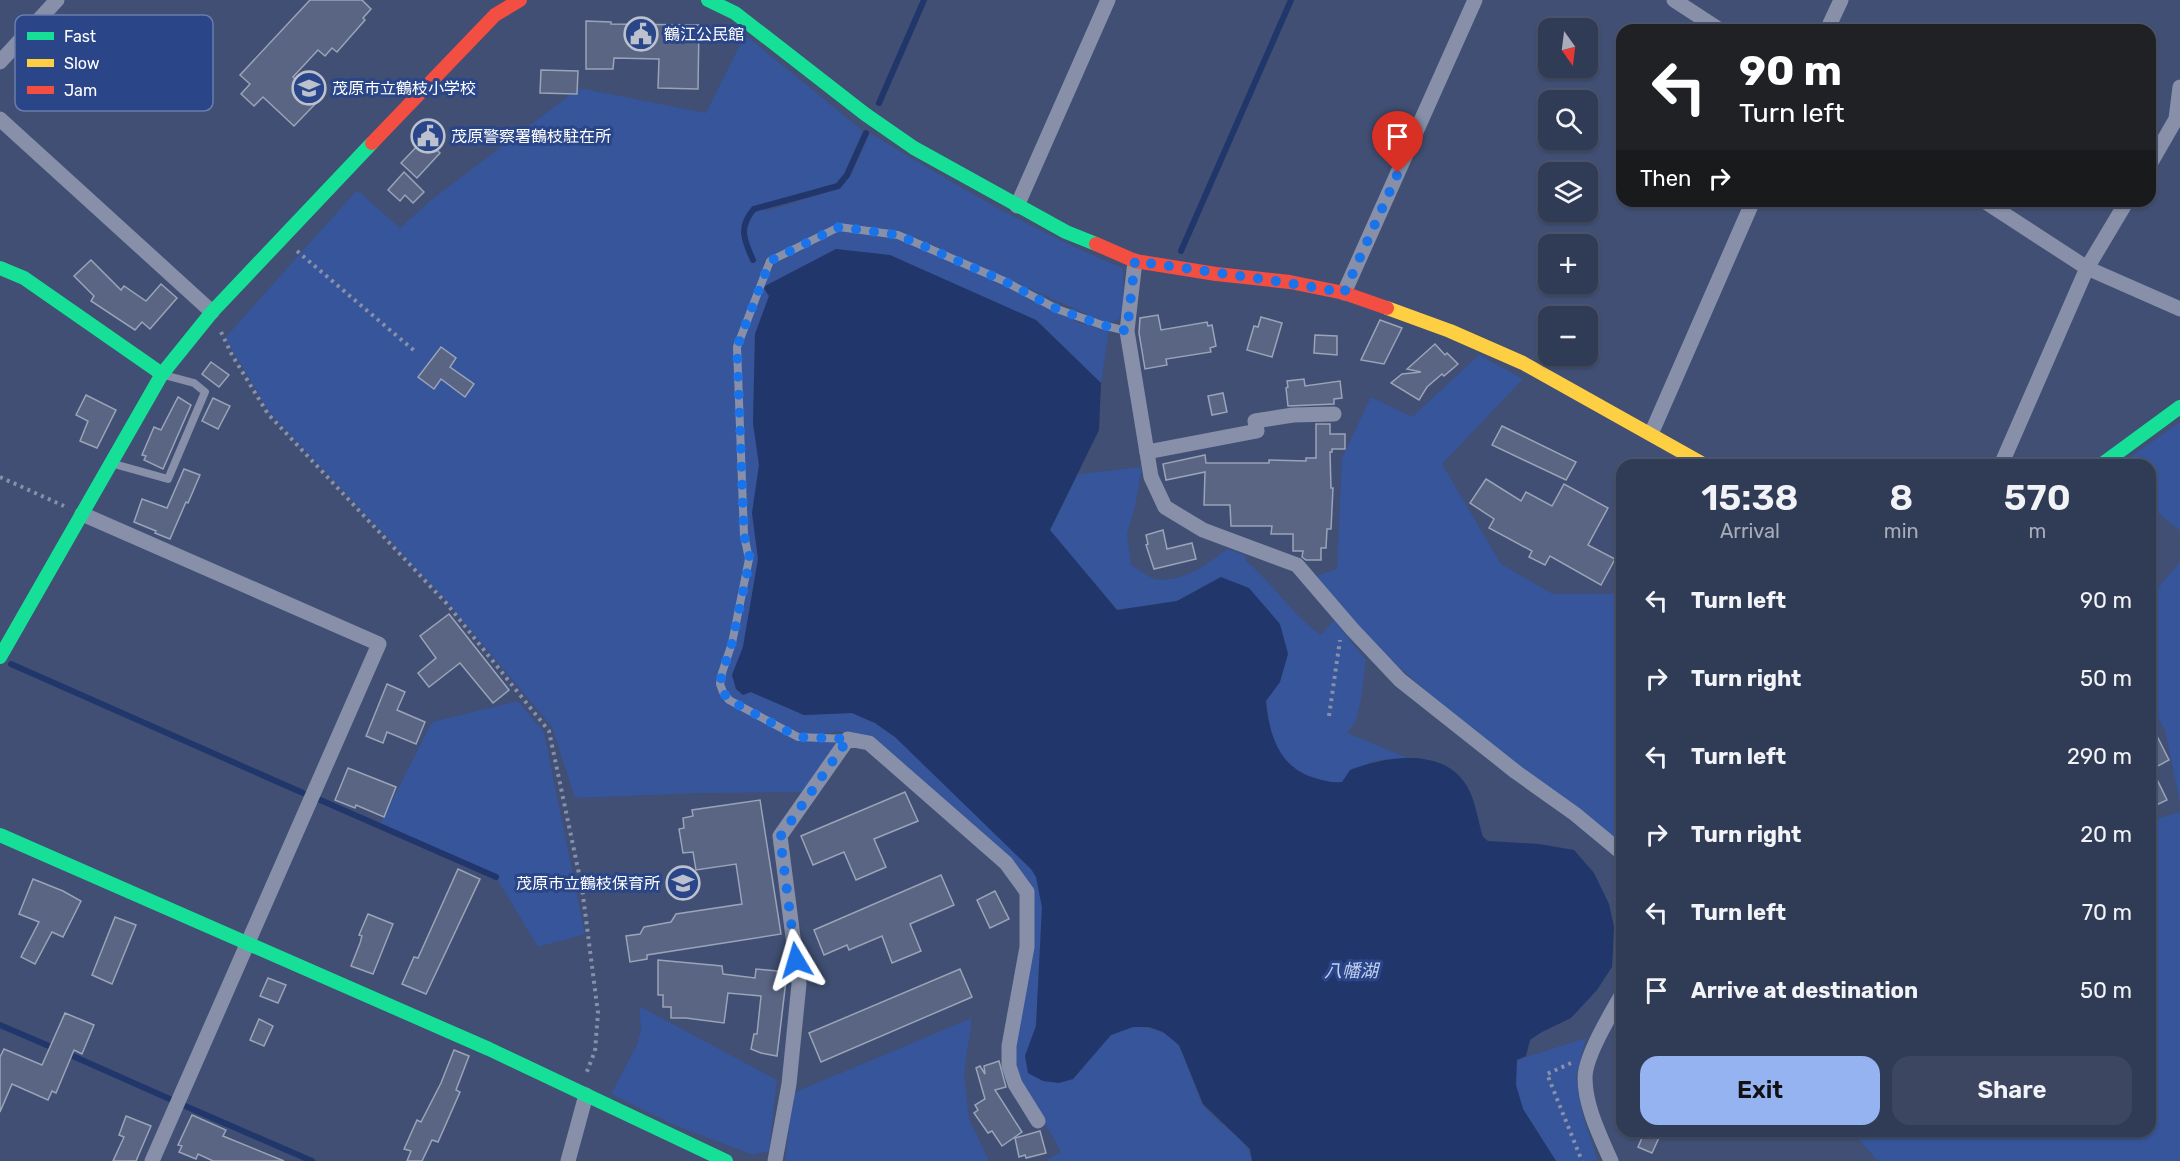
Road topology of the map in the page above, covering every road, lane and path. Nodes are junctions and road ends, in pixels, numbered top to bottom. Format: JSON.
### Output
{"nodes":[{"id":1,"x":57,"y":0,"type":"edge"},
{"id":2,"x":520,"y":0,"type":"edge"},
{"id":3,"x":708,"y":0,"type":"edge"},
{"id":4,"x":1108,"y":0,"type":"edge"},
{"id":5,"x":1475,"y":0,"type":"edge"},
{"id":6,"x":1674,"y":0,"type":"edge"},
{"id":7,"x":1840,"y":0,"type":"edge"},
{"id":8,"x":738,"y":6,"type":"edge"},
{"id":9,"x":43,"y":15,"type":"edge"},
{"id":10,"x":1711,"y":24,"type":"edge"},
{"id":11,"x":1830,"y":24,"type":"edge"},
{"id":12,"x":15,"y":46,"type":"edge"},
{"id":13,"x":0,"y":62,"type":"edge"},
{"id":14,"x":2180,"y":87,"type":"edge"},
{"id":15,"x":0,"y":119,"type":"edge"},
{"id":16,"x":2156,"y":154,"type":"edge"},
{"id":17,"x":1017,"y":206,"type":"junction"},
{"id":18,"x":1750,"y":207,"type":"edge"},
{"id":19,"x":1993,"y":207,"type":"edge"},
{"id":20,"x":2123,"y":207,"type":"edge"},
{"id":21,"x":297,"y":251,"type":"dead end"},
{"id":22,"x":1135,"y":261,"type":"junction"},
{"id":23,"x":0,"y":268,"type":"edge"},
{"id":24,"x":2087,"y":268,"type":"junction"},
{"id":25,"x":1344,"y":293,"type":"junction"},
{"id":26,"x":2180,"y":309,"type":"edge"},
{"id":27,"x":212,"y":312,"type":"junction"},
{"id":28,"x":1127,"y":331,"type":"junction"},
{"id":29,"x":417,"y":353,"type":"dead end"},
{"id":30,"x":162,"y":374,"type":"junction"},
{"id":31,"x":2180,"y":407,"type":"edge"},
{"id":32,"x":1334,"y":414,"type":"dead end"},
{"id":33,"x":1651,"y":434,"type":"junction"},
{"id":34,"x":1147,"y":452,"type":"junction"},
{"id":35,"x":1695,"y":459,"type":"edge"},
{"id":36,"x":2004,"y":459,"type":"edge"},
{"id":37,"x":2109,"y":459,"type":"edge"},
{"id":38,"x":111,"y":463,"type":"junction"},
{"id":39,"x":0,"y":477,"type":"edge"},
{"id":40,"x":82,"y":514,"type":"junction"},
{"id":41,"x":1340,"y":615,"type":"junction"},
{"id":42,"x":0,"y":657,"type":"edge"},
{"id":43,"x":1329,"y":716,"type":"dead end"},
{"id":44,"x":848,"y":739,"type":"junction"},
{"id":45,"x":0,"y":835,"type":"edge"},
{"id":46,"x":1616,"y":848,"type":"edge"},
{"id":47,"x":248,"y":942,"type":"junction"},
{"id":48,"x":1616,"y":1006,"type":"edge"},
{"id":49,"x":1591,"y":1054,"type":"junction"},
{"id":50,"x":583,"y":1094,"type":"junction"},
{"id":51,"x":1038,"y":1121,"type":"dead end"},
{"id":52,"x":152,"y":1161,"type":"edge"},
{"id":53,"x":568,"y":1161,"type":"edge"},
{"id":54,"x":726,"y":1161,"type":"edge"},
{"id":55,"x":775,"y":1161,"type":"edge"},
{"id":56,"x":1582,"y":1161,"type":"edge"},
{"id":57,"x":1611,"y":1161,"type":"edge"}],
"edges":[{"from":1,"to":9,"type":"street"},
{"from":2,"to":27,"type":"main road"},
{"from":3,"to":8,"type":"main road"},
{"from":4,"to":17,"type":"street"},
{"from":5,"to":25,"type":"street"},
{"from":6,"to":10,"type":"street"},
{"from":7,"to":11,"type":"street"},
{"from":8,"to":17,"type":"main road"},
{"from":12,"to":13,"type":"street"},
{"from":14,"to":16,"type":"street"},
{"from":15,"to":27,"type":"street"},
{"from":17,"to":22,"type":"main road"},
{"from":18,"to":33,"type":"street"},
{"from":19,"to":24,"type":"street"},
{"from":20,"to":24,"type":"street"},
{"from":21,"to":29,"type":"path"},
{"from":22,"to":25,"type":"main road"},
{"from":22,"to":28,"type":"street"},
{"from":23,"to":30,"type":"main road"},
{"from":24,"to":26,"type":"street"},
{"from":24,"to":36,"type":"street"},
{"from":25,"to":33,"type":"main road"},
{"from":27,"to":30,"type":"main road"},
{"from":27,"to":50,"type":"path"},
{"from":28,"to":34,"type":"street"},
{"from":28,"to":44,"type":"lane"},
{"from":30,"to":38,"type":"main road"},
{"from":30,"to":38,"type":"lane"},
{"from":31,"to":37,"type":"main road"},
{"from":32,"to":34,"type":"street"},
{"from":33,"to":35,"type":"main road"},
{"from":34,"to":41,"type":"street"},
{"from":38,"to":40,"type":"main road"},
{"from":39,"to":40,"type":"path"},
{"from":40,"to":42,"type":"main road"},
{"from":40,"to":47,"type":"street"},
{"from":41,"to":43,"type":"path"},
{"from":41,"to":46,"type":"street"},
{"from":44,"to":51,"type":"street"},
{"from":44,"to":55,"type":"street"},
{"from":45,"to":47,"type":"main road"},
{"from":47,"to":50,"type":"main road"},
{"from":47,"to":52,"type":"street"},
{"from":48,"to":49,"type":"street"},
{"from":49,"to":56,"type":"path"},
{"from":49,"to":57,"type":"street"},
{"from":50,"to":53,"type":"street"},
{"from":50,"to":54,"type":"main road"}]}
